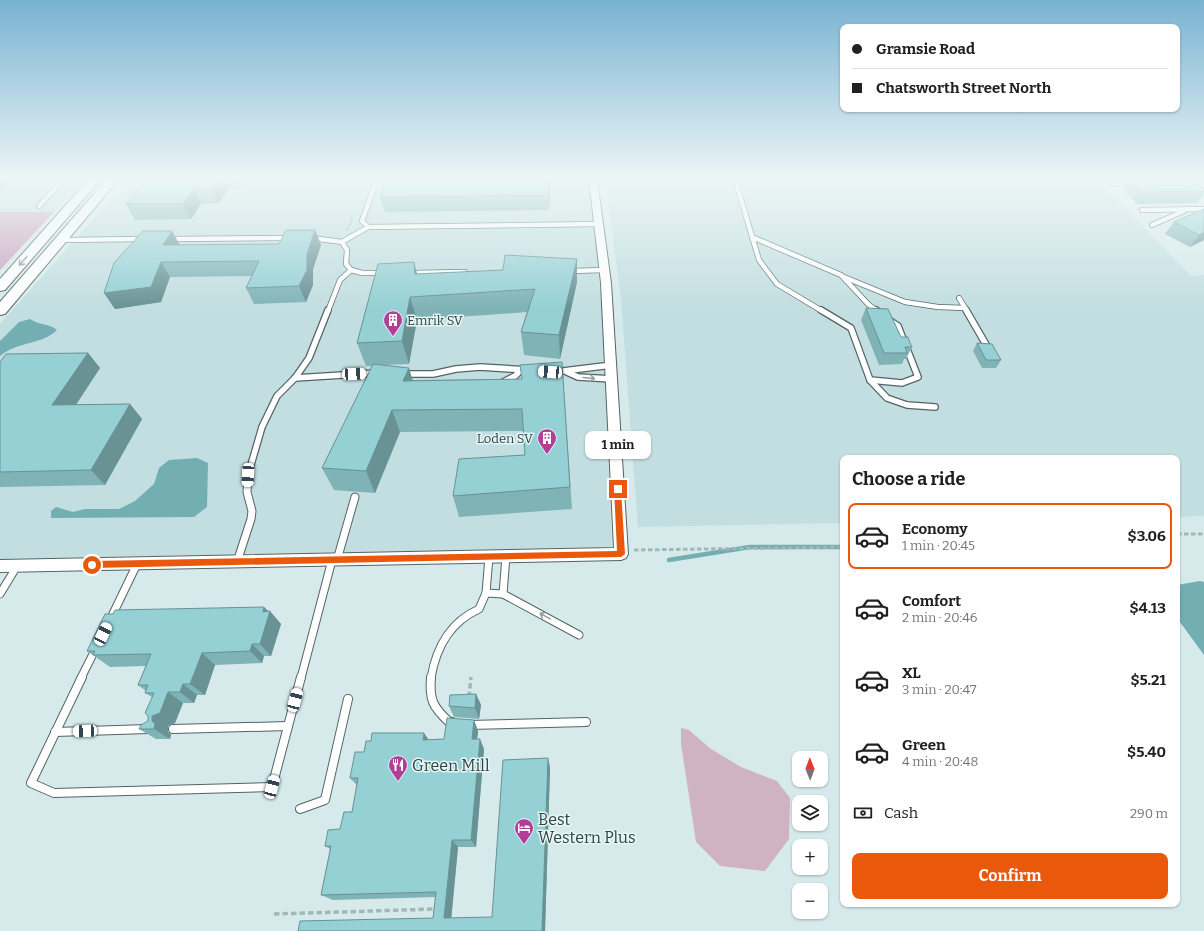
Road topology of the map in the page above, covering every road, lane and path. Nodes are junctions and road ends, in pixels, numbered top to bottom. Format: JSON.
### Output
{"nodes":[{"id":1,"x":57,"y":222,"type":"edge"},
{"id":2,"x":77,"y":222,"type":"edge"},
{"id":3,"x":351,"y":222,"type":"edge"},
{"id":4,"x":363,"y":222,"type":"edge"},
{"id":5,"x":748,"y":222,"type":"edge"},
{"id":6,"x":1157,"y":222,"type":"edge"},
{"id":7,"x":600,"y":224,"type":"joint"},
{"id":8,"x":1152,"y":225,"type":"dead end"},
{"id":9,"x":368,"y":227,"type":"junction"},
{"id":10,"x":752,"y":237,"type":"junction"},
{"id":11,"x":284,"y":238,"type":"junction"},
{"id":12,"x":298,"y":238,"type":"edge"},
{"id":13,"x":305,"y":238,"type":"edge"},
{"id":14,"x":151,"y":239,"type":"edge"},
{"id":15,"x":166,"y":239,"type":"edge"},
{"id":16,"x":207,"y":239,"type":"junction"},
{"id":17,"x":330,"y":239,"type":"junction"},
{"id":18,"x":62,"y":240,"type":"junction"},
{"id":19,"x":342,"y":242,"type":"junction"},
{"id":20,"x":282,"y":243,"type":"edge"},
{"id":21,"x":205,"y":244,"type":"edge"},
{"id":22,"x":351,"y":270,"type":"junction"},
{"id":23,"x":605,"y":270,"type":"junction"},
{"id":24,"x":568,"y":271,"type":"edge"},
{"id":25,"x":468,"y":272,"type":"edge"},
{"id":26,"x":389,"y":273,"type":"edge"},
{"id":27,"x":402,"y":273,"type":"edge"},
{"id":28,"x":841,"y":275,"type":"junction"},
{"id":29,"x":0,"y":287,"type":"edge"},
{"id":30,"x":959,"y":298,"type":"dead end"},
{"id":31,"x":965,"y":308,"type":"junction"},
{"id":32,"x":0,"y":311,"type":"edge"},
{"id":33,"x":988,"y":348,"type":"edge"},
{"id":34,"x":612,"y":365,"type":"junction"},
{"id":35,"x":522,"y":368,"type":"junction"},
{"id":36,"x":533,"y":370,"type":"edge"},
{"id":37,"x":550,"y":372,"type":"edge"},
{"id":38,"x":567,"y":372,"type":"junction"},
{"id":39,"x":384,"y":373,"type":"edge"},
{"id":40,"x":398,"y":373,"type":"edge"},
{"id":41,"x":295,"y":378,"type":"junction"},
{"id":42,"x":612,"y":379,"type":"junction"},
{"id":43,"x":870,"y":380,"type":"junction"},
{"id":44,"x":494,"y":384,"type":"edge"},
{"id":45,"x":935,"y":407,"type":"dead end"},
{"id":46,"x":355,"y":497,"type":"dead end"},
{"id":47,"x":1180,"y":534,"type":"edge"},
{"id":48,"x":1204,"y":534,"type":"edge"},
{"id":49,"x":840,"y":547,"type":"edge"},
{"id":50,"x":621,"y":552,"type":"junction"},
{"id":51,"x":506,"y":556,"type":"junction"},
{"id":52,"x":489,"y":557,"type":"junction"},
{"id":53,"x":335,"y":560,"type":"junction"},
{"id":54,"x":237,"y":562,"type":"junction"},
{"id":55,"x":136,"y":564,"type":"junction"},
{"id":56,"x":0,"y":566,"type":"edge"},
{"id":57,"x":17,"y":566,"type":"junction"},
{"id":58,"x":486,"y":593,"type":"junction"},
{"id":59,"x":0,"y":594,"type":"edge"},
{"id":60,"x":504,"y":594,"type":"junction"},
{"id":61,"x":106,"y":627,"type":"edge"},
{"id":62,"x":579,"y":635,"type":"dead end"},
{"id":63,"x":99,"y":641,"type":"edge"},
{"id":64,"x":471,"y":677,"type":"dead end"},
{"id":65,"x":348,"y":699,"type":"dead end"},
{"id":66,"x":468,"y":701,"type":"edge"},
{"id":67,"x":586,"y":722,"type":"dead end"},
{"id":68,"x":288,"y":726,"type":"junction"},
{"id":69,"x":160,"y":729,"type":"dead end"},
{"id":70,"x":173,"y":729,"type":"dead end"},
{"id":71,"x":55,"y":732,"type":"junction"},
{"id":72,"x":300,"y":809,"type":"dead end"},
{"id":73,"x":442,"y":908,"type":"edge"},
{"id":74,"x":274,"y":914,"type":"dead end"}],
"edges":[{"from":1,"to":29,"type":"main road","one_way":true},
{"from":2,"to":18,"type":"main road"},
{"from":3,"to":17,"type":"path"},
{"from":4,"to":9,"type":"lane"},
{"from":5,"to":10,"type":"lane"},
{"from":6,"to":8,"type":"lane"},
{"from":7,"to":9,"type":"lane"},
{"from":7,"to":23,"type":"street"},
{"from":9,"to":19,"type":"lane"},
{"from":10,"to":28,"type":"lane"},
{"from":10,"to":43,"type":"lane"},
{"from":11,"to":12,"type":"lane"},
{"from":11,"to":16,"type":"lane"},
{"from":11,"to":20,"type":"lane"},
{"from":13,"to":17,"type":"lane"},
{"from":14,"to":18,"type":"lane"},
{"from":15,"to":16,"type":"lane"},
{"from":16,"to":21,"type":"lane"},
{"from":17,"to":19,"type":"lane"},
{"from":18,"to":32,"type":"main road"},
{"from":19,"to":22,"type":"lane"},
{"from":22,"to":26,"type":"lane"},
{"from":22,"to":41,"type":"lane"},
{"from":23,"to":24,"type":"lane"},
{"from":23,"to":34,"type":"street"},
{"from":25,"to":27,"type":"lane"},
{"from":28,"to":31,"type":"lane"},
{"from":28,"to":43,"type":"lane"},
{"from":30,"to":31,"type":"lane"},
{"from":31,"to":33,"type":"lane"},
{"from":34,"to":38,"type":"lane"},
{"from":34,"to":42,"type":"street"},
{"from":35,"to":36,"type":"lane"},
{"from":35,"to":40,"type":"lane"},
{"from":35,"to":44,"type":"lane"},
{"from":37,"to":38,"type":"lane"},
{"from":38,"to":42,"type":"lane","one_way":true},
{"from":39,"to":41,"type":"lane"},
{"from":41,"to":54,"type":"lane"},
{"from":42,"to":50,"type":"street"},
{"from":43,"to":45,"type":"lane"},
{"from":46,"to":53,"type":"lane"},
{"from":47,"to":48,"type":"path"},
{"from":49,"to":50,"type":"path"},
{"from":50,"to":51,"type":"street"},
{"from":51,"to":52,"type":"street"},
{"from":51,"to":60,"type":"lane"},
{"from":52,"to":53,"type":"street"},
{"from":52,"to":58,"type":"lane"},
{"from":53,"to":54,"type":"street"},
{"from":53,"to":68,"type":"lane"},
{"from":54,"to":55,"type":"street"},
{"from":55,"to":57,"type":"street"},
{"from":55,"to":61,"type":"lane"},
{"from":56,"to":57,"type":"street"},
{"from":57,"to":59,"type":"lane"},
{"from":58,"to":60,"type":"lane"},
{"from":58,"to":67,"type":"lane"},
{"from":62,"to":60,"type":"lane","one_way":true},
{"from":63,"to":71,"type":"lane"},
{"from":64,"to":66,"type":"path"},
{"from":65,"to":72,"type":"lane"},
{"from":68,"to":70,"type":"lane"},
{"from":68,"to":71,"type":"lane"},
{"from":69,"to":71,"type":"lane"},
{"from":73,"to":74,"type":"path"}]}
